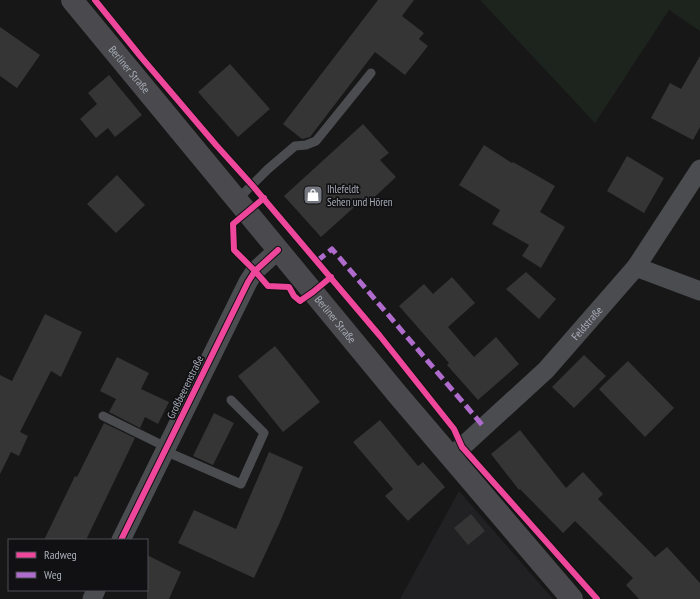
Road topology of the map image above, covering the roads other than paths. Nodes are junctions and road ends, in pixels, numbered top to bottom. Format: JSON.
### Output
{"nodes":[{"id":1,"x":72,"y":0,"type":"edge"},
{"id":2,"x":371,"y":73,"type":"dead end"},
{"id":3,"x":700,"y":169,"type":"edge"},
{"id":4,"x":237,"y":200,"type":"junction"},
{"id":5,"x":278,"y":250,"type":"junction"},
{"id":6,"x":636,"y":267,"type":"junction"},
{"id":7,"x":700,"y":291,"type":"edge"},
{"id":8,"x":231,"y":400,"type":"dead end"},
{"id":9,"x":103,"y":416,"type":"dead end"},
{"id":10,"x":166,"y":449,"type":"junction"},
{"id":11,"x":451,"y":457,"type":"junction"},
{"id":12,"x":121,"y":539,"type":"edge"},
{"id":13,"x":572,"y":599,"type":"edge"}],
"edges":[{"from":1,"to":4,"type":"main road","name":"Berliner Straße"},
{"from":2,"to":4,"type":"lane"},
{"from":3,"to":6,"type":"street","name":"Feldstraße"},
{"from":4,"to":5,"type":"main road","name":"Berliner Straße"},
{"from":5,"to":10,"type":"street","name":"Großbeerenstraße"},
{"from":5,"to":11,"type":"main road","name":"Berliner Straße"},
{"from":6,"to":7,"type":"street"},
{"from":6,"to":11,"type":"street","name":"Feldstraße"},
{"from":8,"to":10,"type":"lane"},
{"from":9,"to":10,"type":"lane"},
{"from":10,"to":12,"type":"street","name":"Großbeerenstraße"},
{"from":11,"to":13,"type":"main road","name":"Berliner Straße"}]}
